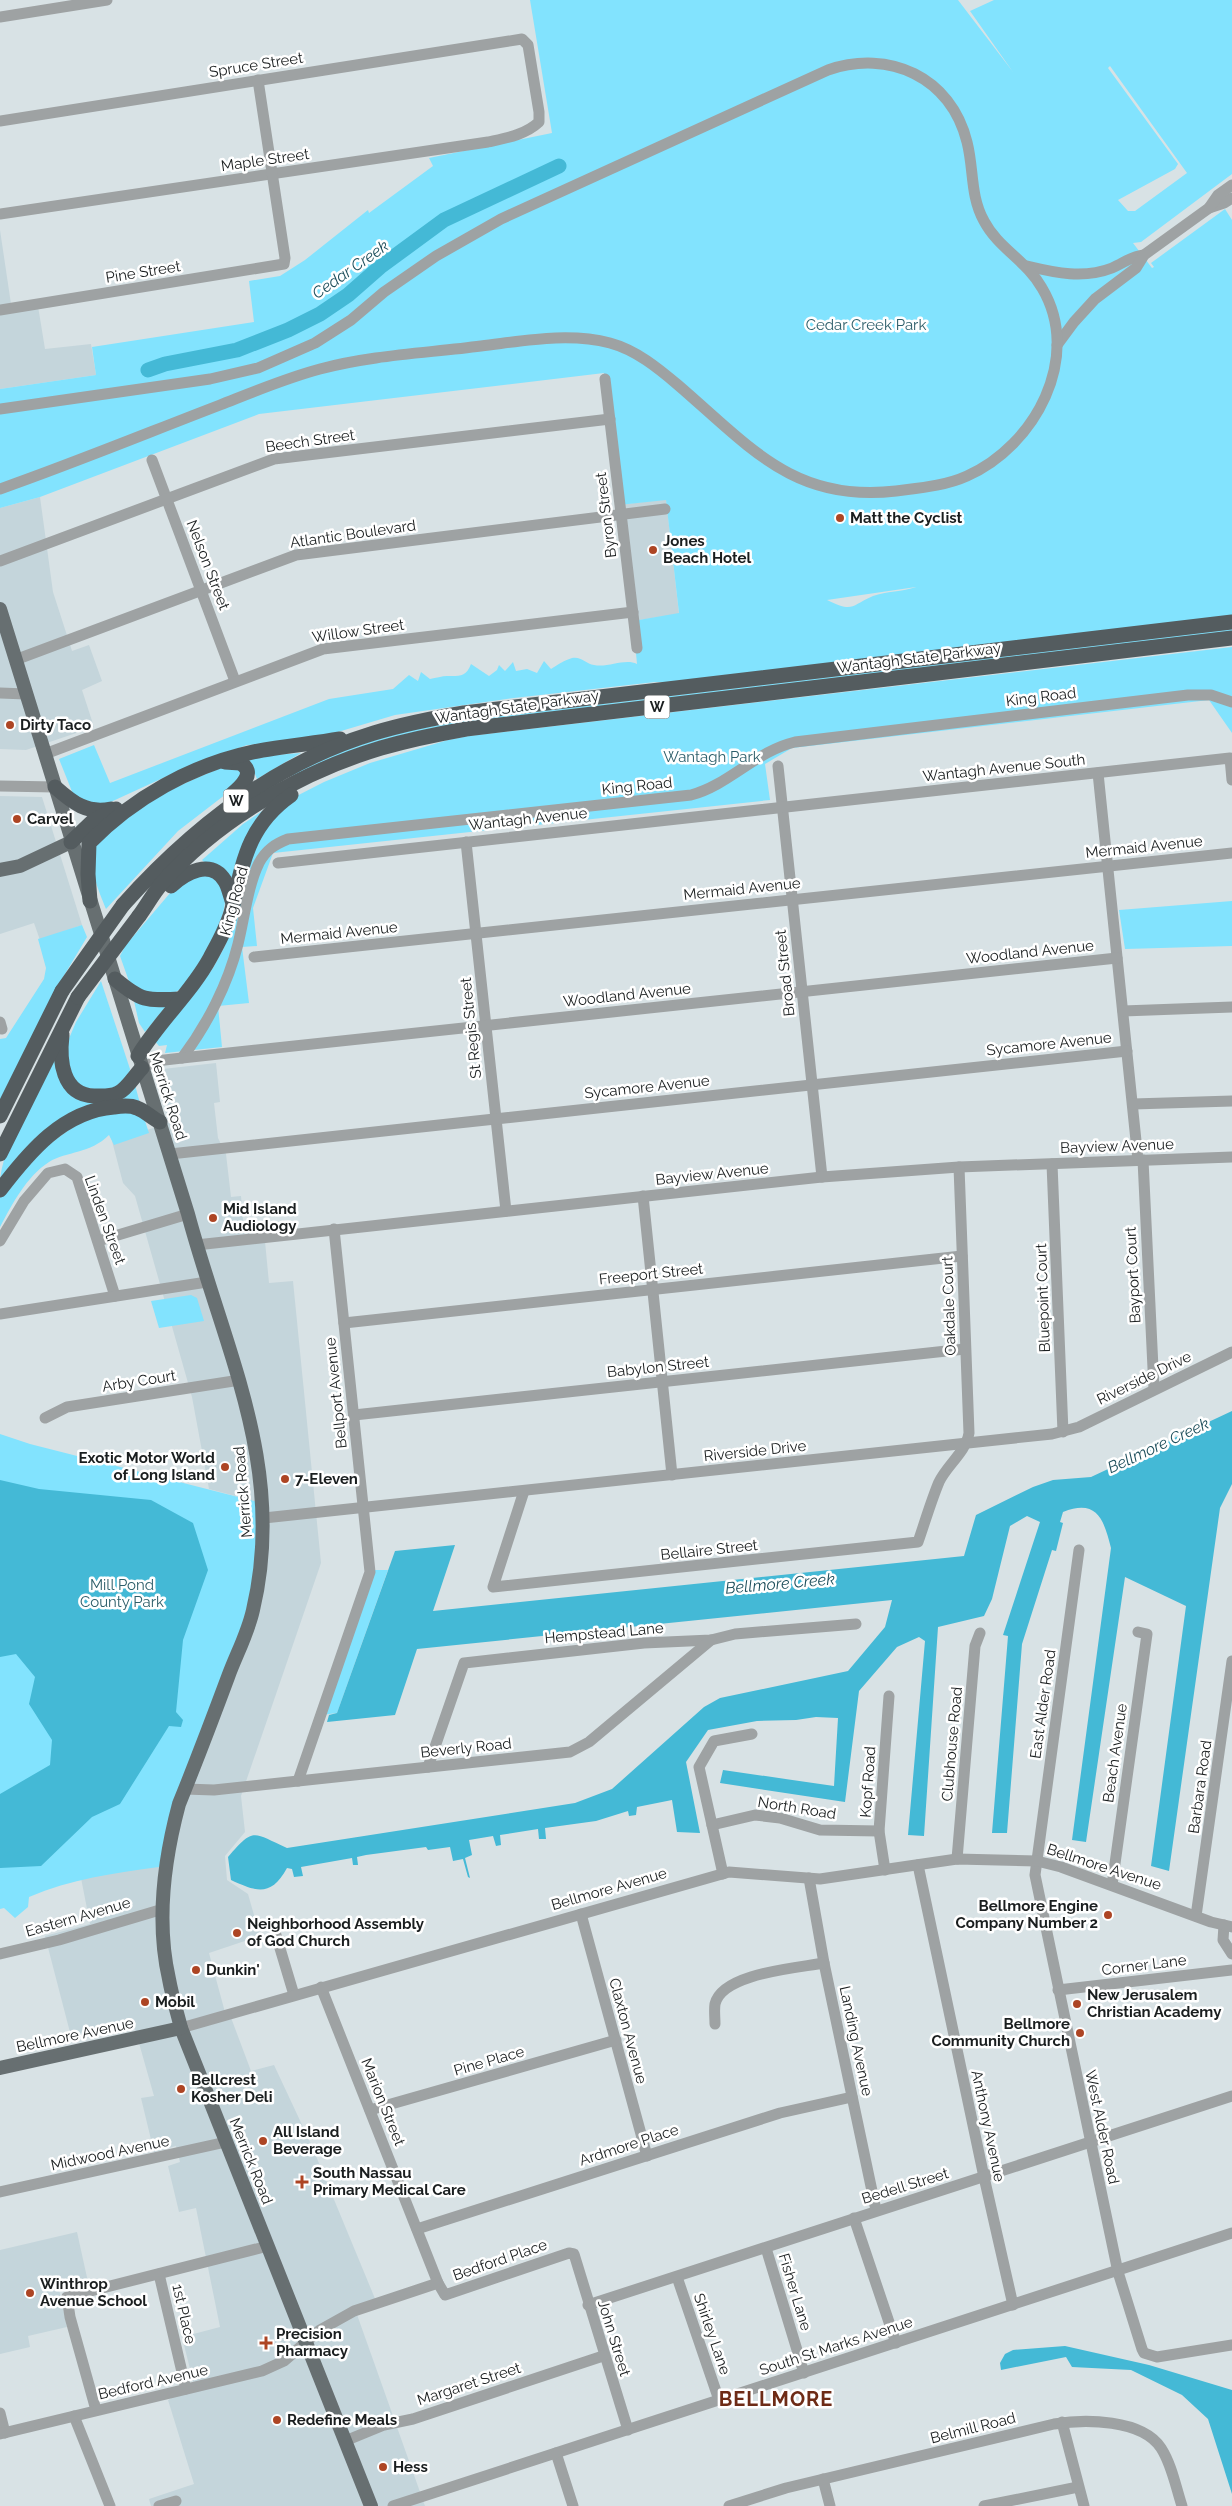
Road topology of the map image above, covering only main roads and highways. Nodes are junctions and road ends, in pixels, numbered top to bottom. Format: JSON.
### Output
{"nodes":[{"id":1,"x":0,"y":609,"type":"edge"},
{"id":2,"x":1232,"y":622,"type":"edge"},
{"id":3,"x":1232,"y":638,"type":"edge"},
{"id":4,"x":374,"y":733,"type":"junction"},
{"id":5,"x":380,"y":748,"type":"junction"},
{"id":6,"x":216,"y":763,"type":"junction"},
{"id":7,"x":55,"y":788,"type":"junction"},
{"id":8,"x":145,"y":797,"type":"junction"},
{"id":9,"x":117,"y":808,"type":"junction"},
{"id":10,"x":71,"y":842,"type":"junction"},
{"id":11,"x":164,"y":860,"type":"junction"},
{"id":12,"x":0,"y":870,"type":"edge"},
{"id":13,"x":90,"y":901,"type":"junction"},
{"id":14,"x":233,"y":903,"type":"junction"},
{"id":15,"x":139,"y":916,"type":"junction"},
{"id":16,"x":115,"y":979,"type":"junction"},
{"id":17,"x":180,"y":999,"type":"junction"},
{"id":18,"x":63,"y":1029,"type":"junction"},
{"id":19,"x":140,"y":1062,"type":"junction"},
{"id":20,"x":0,"y":1116,"type":"edge"},
{"id":21,"x":160,"y":1122,"type":"junction"},
{"id":22,"x":0,"y":1154,"type":"edge"},
{"id":23,"x":0,"y":1190,"type":"edge"},
{"id":24,"x":181,"y":2028,"type":"junction"},
{"id":25,"x":0,"y":2068,"type":"edge"},
{"id":26,"x":371,"y":2506,"type":"edge"}],
"edges":[{"from":1,"to":7,"type":"main road","name":"Merrick Road"},
{"from":2,"to":4,"type":"highway","name":"Wantagh State Parkway","number":"W"},
{"from":3,"to":5,"type":"highway","name":"Wantagh State Parkway","number":"W"},
{"from":4,"to":6,"type":"highway"},
{"from":4,"to":11,"type":"highway","name":"Wantagh State Parkway","number":"W"},
{"from":5,"to":14,"type":"highway"},
{"from":5,"to":15,"type":"highway","name":"Wantagh State Parkway","number":"W"},
{"from":6,"to":8,"type":"highway"},
{"from":6,"to":11,"type":"highway"},
{"from":7,"to":9,"type":"highway"},
{"from":7,"to":10,"type":"main road","name":"Merrick Road"},
{"from":8,"to":9,"type":"highway"},
{"from":8,"to":13,"type":"highway"},
{"from":9,"to":10,"type":"highway"},
{"from":10,"to":12,"type":"main road"},
{"from":10,"to":13,"type":"main road","name":"Merrick Road"},
{"from":11,"to":20,"type":"highway","name":"Wantagh State Parkway","number":"W","bridge":true},
{"from":13,"to":16,"type":"main road","name":"Merrick Road"},
{"from":14,"to":15,"type":"highway"},
{"from":14,"to":17,"type":"highway"},
{"from":15,"to":18,"type":"highway","name":"Wantagh State Parkway","number":"W","bridge":true},
{"from":16,"to":17,"type":"highway"},
{"from":16,"to":19,"type":"main road","name":"Merrick Road"},
{"from":17,"to":19,"type":"highway"},
{"from":18,"to":19,"type":"highway"},
{"from":18,"to":22,"type":"highway","name":"Wantagh State Parkway","number":"W"},
{"from":19,"to":21,"type":"main road","name":"Merrick Road"},
{"from":21,"to":23,"type":"highway"},
{"from":21,"to":24,"type":"main road","name":"Merrick Road"},
{"from":24,"to":25,"type":"main road","name":"Bellmore Avenue"},
{"from":24,"to":26,"type":"main road","name":"Merrick Road"}]}
